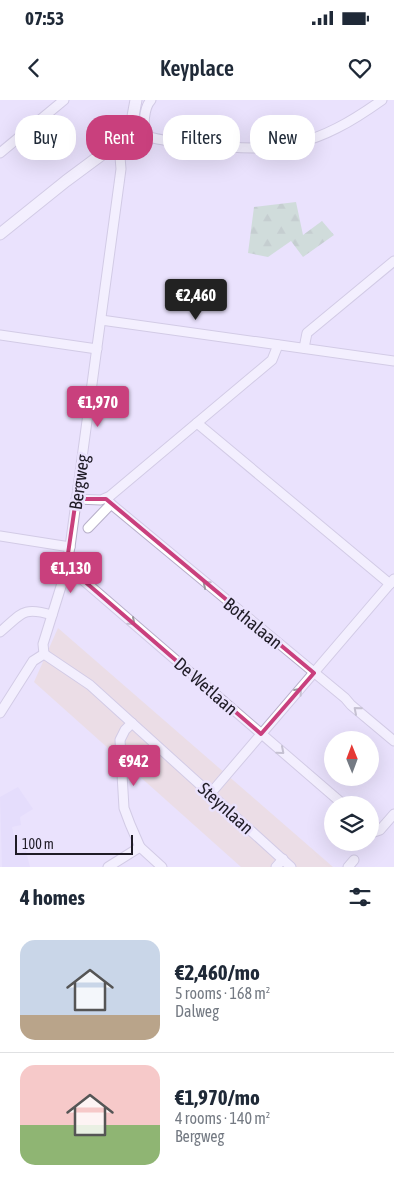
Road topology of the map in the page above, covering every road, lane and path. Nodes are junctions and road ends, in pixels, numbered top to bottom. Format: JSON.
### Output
{"nodes":[{"id":1,"x":64,"y":100,"type":"edge"},
{"id":2,"x":136,"y":100,"type":"edge"},
{"id":3,"x":150,"y":100,"type":"edge"},
{"id":4,"x":382,"y":100,"type":"edge"},
{"id":5,"x":133,"y":115,"type":"edge"},
{"id":6,"x":0,"y":153,"type":"edge"},
{"id":7,"x":96,"y":160,"type":"edge"},
{"id":8,"x":120,"y":160,"type":"edge"},
{"id":9,"x":0,"y":234,"type":"edge"},
{"id":10,"x":394,"y":261,"type":"edge"},
{"id":11,"x":101,"y":320,"type":"junction"},
{"id":12,"x":0,"y":335,"type":"edge"},
{"id":13,"x":278,"y":344,"type":"junction"},
{"id":14,"x":304,"y":348,"type":"junction"},
{"id":15,"x":97,"y":349,"type":"junction"},
{"id":16,"x":394,"y":361,"type":"edge"},
{"id":17,"x":197,"y":424,"type":"junction"},
{"id":18,"x":76,"y":499,"type":"junction"},
{"id":19,"x":109,"y":502,"type":"junction"},
{"id":20,"x":88,"y":528,"type":"dead end"},
{"id":21,"x":0,"y":536,"type":"edge"},
{"id":22,"x":70,"y":547,"type":"junction"},
{"id":23,"x":65,"y":574,"type":"junction"},
{"id":24,"x":392,"y":581,"type":"edge"},
{"id":25,"x":52,"y":615,"type":"junction"},
{"id":26,"x":0,"y":632,"type":"edge"},
{"id":27,"x":44,"y":654,"type":"junction"},
{"id":28,"x":314,"y":673,"type":"junction"},
{"id":29,"x":0,"y":713,"type":"edge"},
{"id":30,"x":132,"y":723,"type":"junction"},
{"id":31,"x":260,"y":734,"type":"junction"},
{"id":32,"x":393,"y":737,"type":"edge"},
{"id":33,"x":210,"y":794,"type":"junction"},
{"id":34,"x":333,"y":796,"type":"edge"},
{"id":35,"x":394,"y":814,"type":"edge"},
{"id":36,"x":379,"y":830,"type":"edge"},
{"id":37,"x":140,"y":847,"type":"junction"},
{"id":38,"x":283,"y":859,"type":"junction"},
{"id":39,"x":108,"y":867,"type":"edge"},
{"id":40,"x":162,"y":867,"type":"edge"},
{"id":41,"x":276,"y":867,"type":"edge"},
{"id":42,"x":292,"y":867,"type":"edge"}],
"edges":[{"from":1,"to":6,"type":"street"},
{"from":2,"to":5,"type":"street"},
{"from":3,"to":4,"type":"street"},
{"from":7,"to":9,"type":"street"},
{"from":8,"to":11,"type":"street","name":"Bergweg"},
{"from":10,"to":14,"type":"street"},
{"from":11,"to":13,"type":"street"},
{"from":11,"to":15,"type":"street","name":"Bergweg"},
{"from":12,"to":15,"type":"street"},
{"from":13,"to":14,"type":"street"},
{"from":13,"to":17,"type":"street"},
{"from":14,"to":16,"type":"street"},
{"from":15,"to":18,"type":"street","name":"Bergweg"},
{"from":17,"to":19,"type":"street"},
{"from":17,"to":24,"type":"street"},
{"from":18,"to":19,"type":"street"},
{"from":18,"to":22,"type":"street","name":"Bergweg"},
{"from":19,"to":20,"type":"street"},
{"from":28,"to":19,"type":"street","name":"Bothalaan","one_way":true},
{"from":21,"to":22,"type":"street"},
{"from":22,"to":23,"type":"street","name":"Bergweg"},
{"from":23,"to":25,"type":"street","name":"Bergweg"},
{"from":23,"to":31,"type":"street","name":"De Wetlaan","one_way":true},
{"from":24,"to":28,"type":"street"},
{"from":25,"to":26,"type":"street"},
{"from":25,"to":27,"type":"street","name":"Bergweg"},
{"from":27,"to":29,"type":"street"},
{"from":27,"to":30,"type":"street","name":"Steynlaan"},
{"from":31,"to":28,"type":"street","one_way":true},
{"from":32,"to":28,"type":"street","name":"Bothalaan","one_way":true},
{"from":30,"to":33,"type":"street","name":"Steynlaan"},
{"from":30,"to":37,"type":"street"},
{"from":31,"to":33,"type":"street"},
{"from":31,"to":34,"type":"street","name":"De Wetlaan","one_way":true},
{"from":33,"to":38,"type":"street","name":"Steynlaan"},
{"from":35,"to":36,"type":"street"},
{"from":37,"to":39,"type":"street"},
{"from":37,"to":40,"type":"street"},
{"from":38,"to":41,"type":"street"},
{"from":38,"to":42,"type":"street","name":"Steynlaan"}]}
